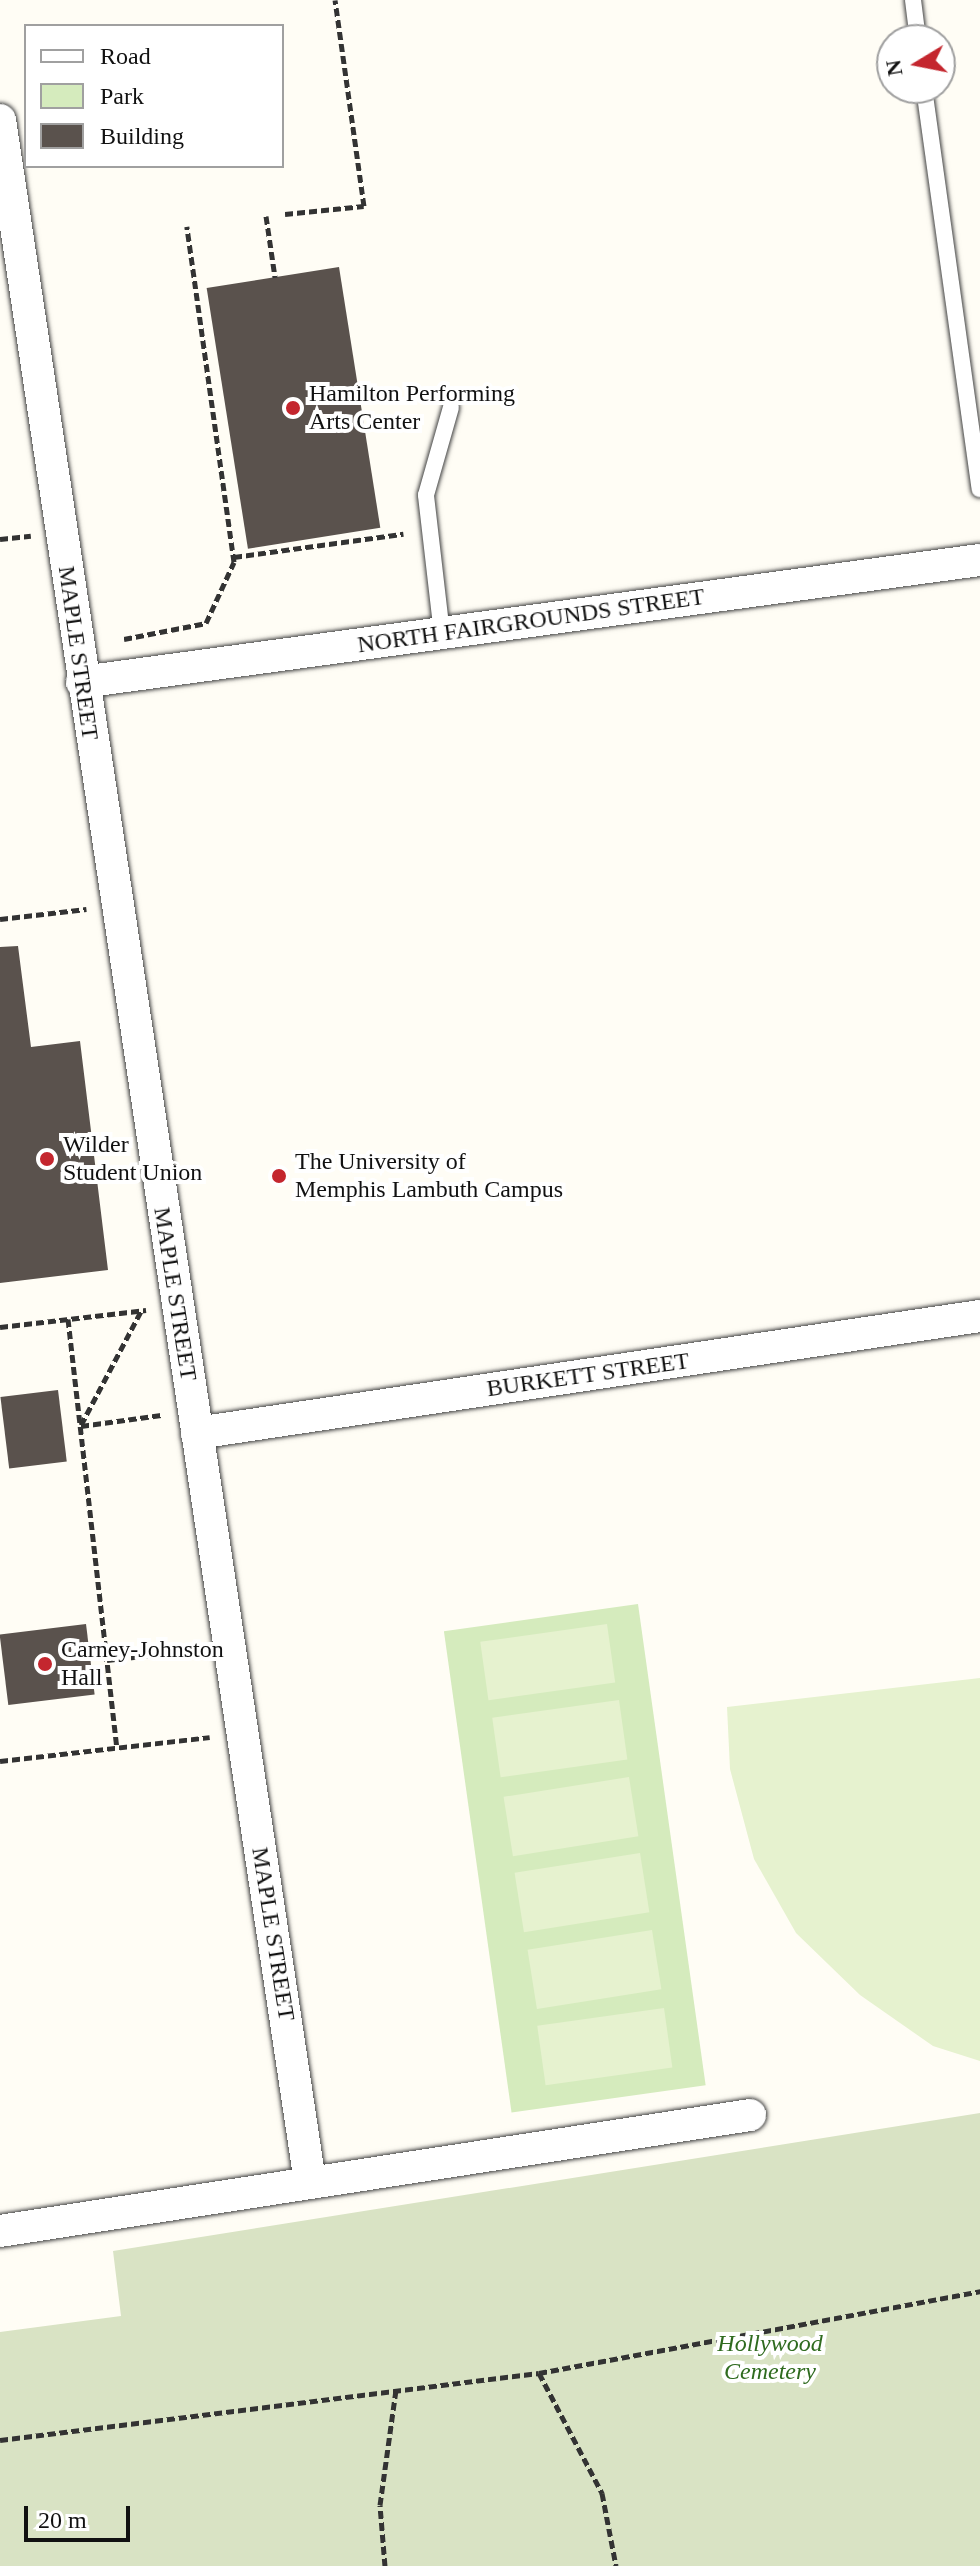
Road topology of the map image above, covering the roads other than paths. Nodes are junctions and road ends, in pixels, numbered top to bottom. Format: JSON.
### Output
{"nodes":[{"id":1,"x":913,"y":0,"type":"edge"},
{"id":2,"x":916,"y":24,"type":"edge"},
{"id":3,"x":926,"y":104,"type":"edge"},
{"id":4,"x":0,"y":120,"type":"edge"},
{"id":5,"x":451,"y":407,"type":"dead end"},
{"id":6,"x":980,"y":489,"type":"edge"},
{"id":7,"x":980,"y":560,"type":"edge"},
{"id":8,"x":442,"y":634,"type":"junction"},
{"id":9,"x":82,"y":682,"type":"junction"},
{"id":10,"x":980,"y":1316,"type":"edge"},
{"id":11,"x":197,"y":1433,"type":"junction"},
{"id":12,"x":750,"y":2115,"type":"dead end"},
{"id":13,"x":310,"y":2182,"type":"junction"},
{"id":14,"x":0,"y":2231,"type":"edge"}],
"edges":[{"from":1,"to":2,"type":"lane"},
{"from":3,"to":6,"type":"lane"},
{"from":4,"to":9,"type":"street","name":"MAPLE STREET"},
{"from":5,"to":8,"type":"lane"},
{"from":7,"to":8,"type":"street","name":"NORTH FAIRGROUNDS STREET"},
{"from":8,"to":9,"type":"street","name":"NORTH FAIRGROUNDS STREET"},
{"from":9,"to":11,"type":"street","name":"MAPLE STREET"},
{"from":10,"to":11,"type":"street","name":"BURKETT STREET"},
{"from":11,"to":13,"type":"street","name":"MAPLE STREET"},
{"from":12,"to":13,"type":"street"},
{"from":13,"to":14,"type":"street"}]}
